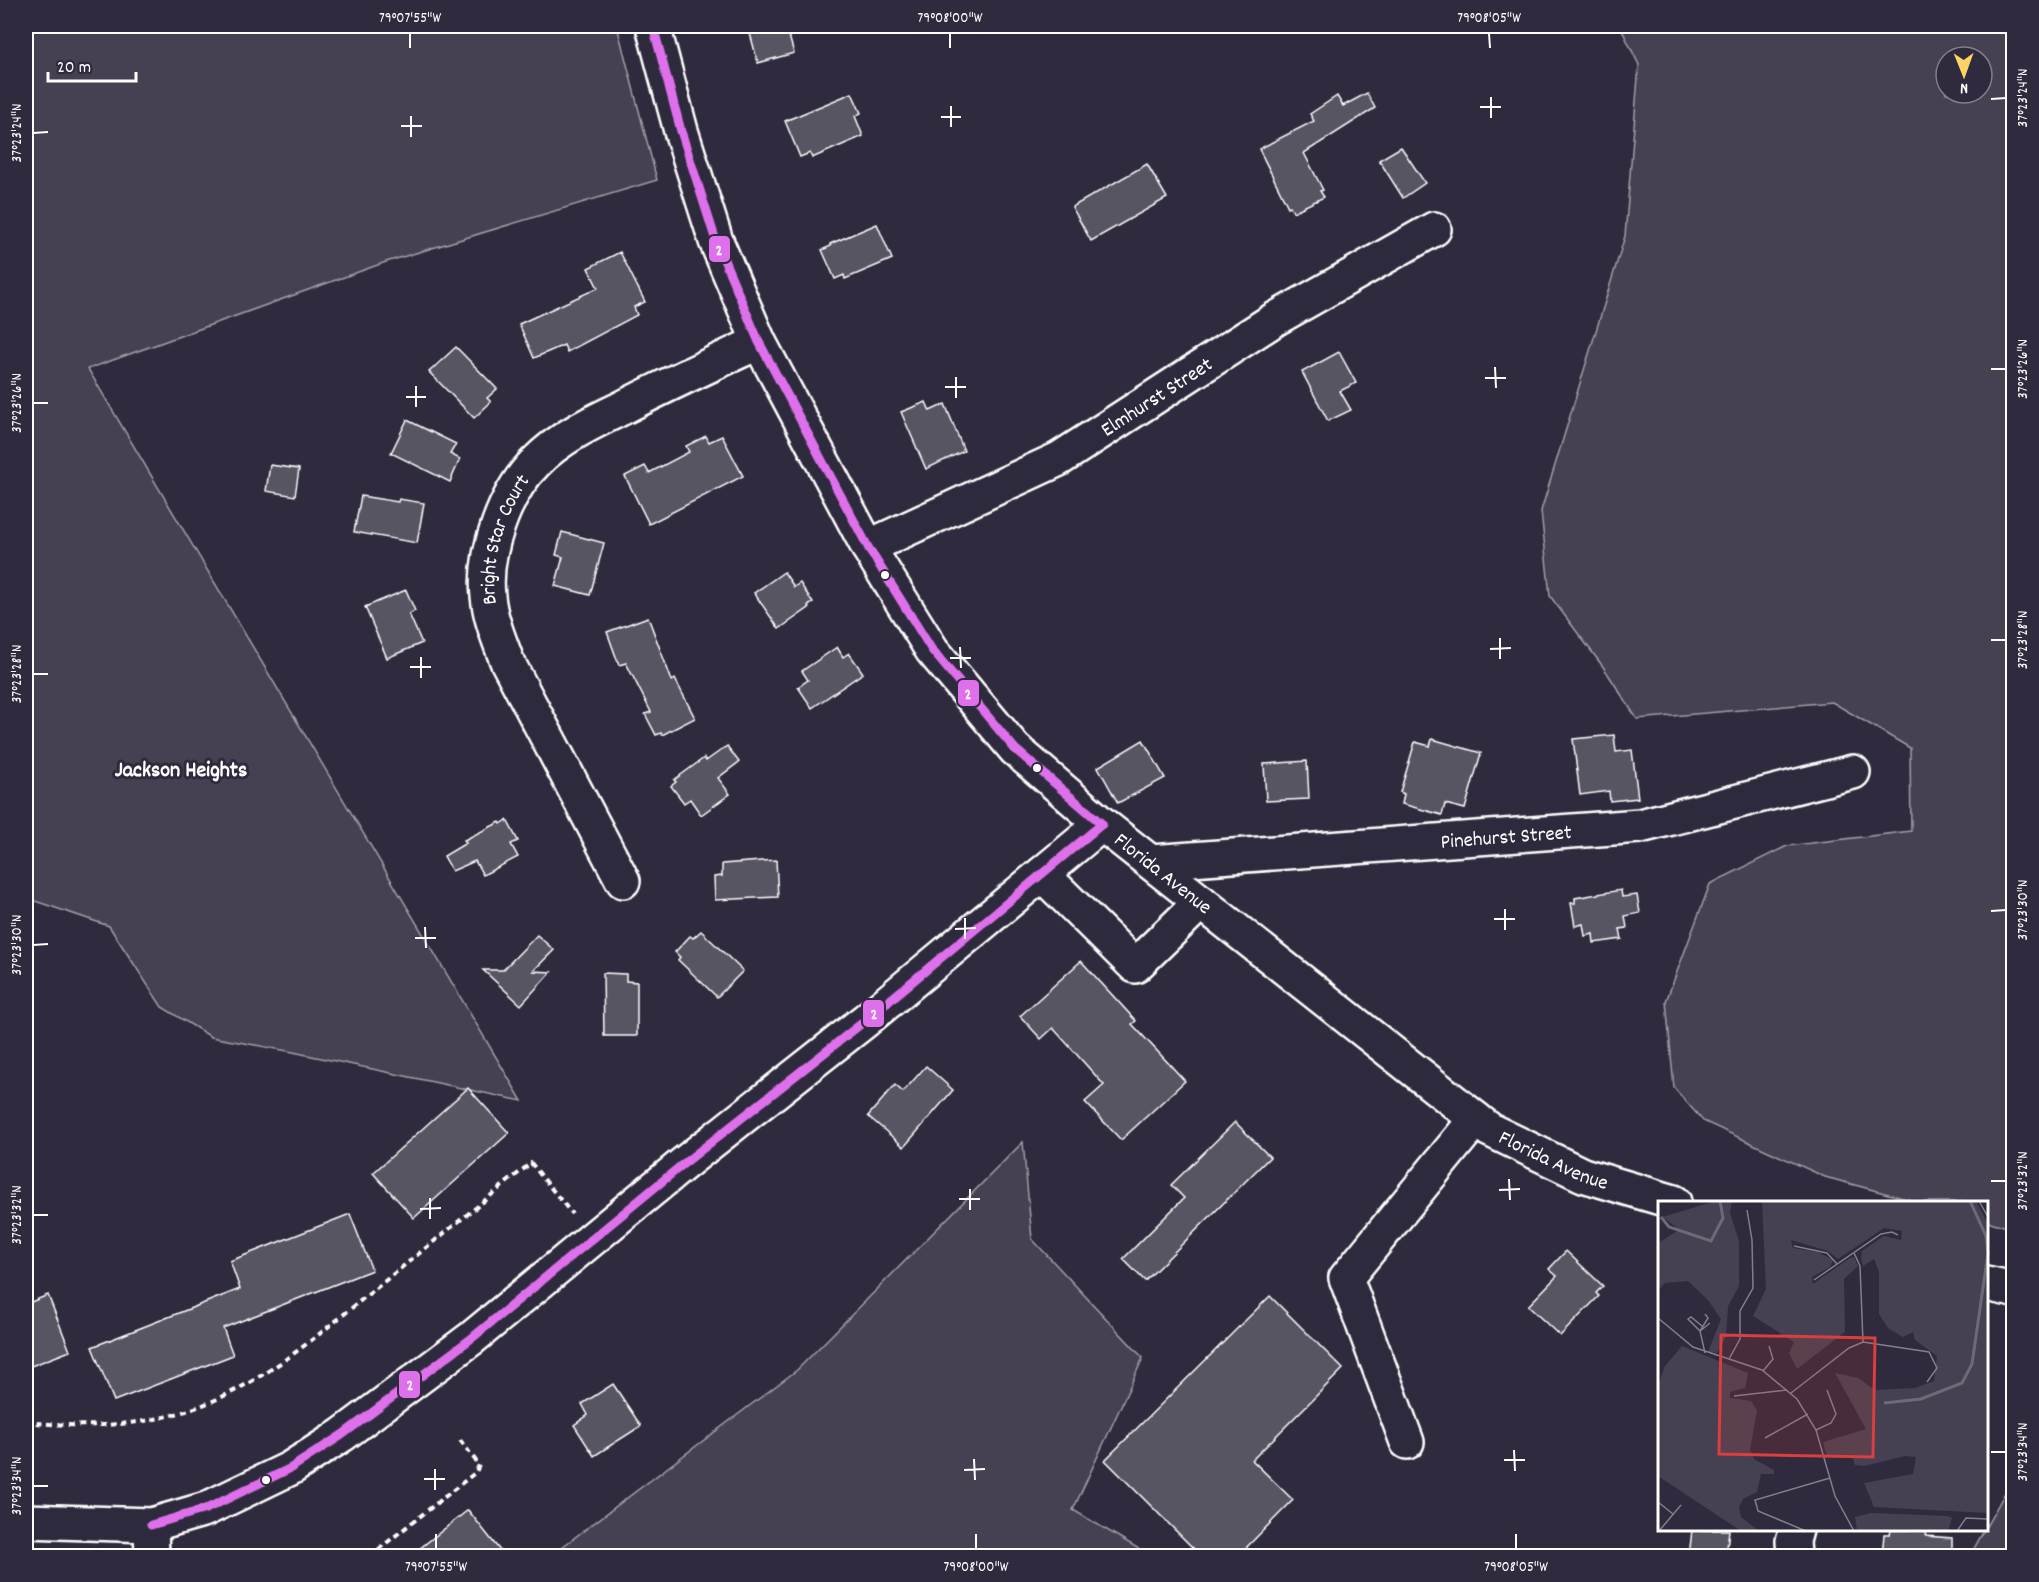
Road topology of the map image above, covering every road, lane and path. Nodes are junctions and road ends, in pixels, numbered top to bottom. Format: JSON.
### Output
{"nodes":[{"id":1,"x":653,"y":26,"type":"edge"},
{"id":2,"x":1434,"y":229,"type":"dead end"},
{"id":3,"x":759,"y":342,"type":"junction"},
{"id":4,"x":868,"y":547,"type":"junction"},
{"id":5,"x":1853,"y":772,"type":"dead end"},
{"id":6,"x":1102,"y":824,"type":"junction"},
{"id":7,"x":1151,"y":862,"type":"junction"},
{"id":8,"x":1042,"y":874,"type":"junction"},
{"id":9,"x":623,"y":882,"type":"dead end"},
{"id":10,"x":1201,"y":902,"type":"junction"},
{"id":11,"x":1476,"y":1119,"type":"junction"},
{"id":12,"x":1668,"y":1201,"type":"edge"},
{"id":13,"x":572,"y":1214,"type":"dead end"},
{"id":14,"x":1988,"y":1284,"type":"edge"},
{"id":15,"x":2013,"y":1290,"type":"edge"},
{"id":16,"x":26,"y":1422,"type":"edge"},
{"id":17,"x":460,"y":1440,"type":"dead end"},
{"id":18,"x":1407,"y":1442,"type":"dead end"},
{"id":19,"x":26,"y":1521,"type":"edge"},
{"id":20,"x":151,"y":1525,"type":"junction"},
{"id":21,"x":1796,"y":1531,"type":"edge"},
{"id":22,"x":152,"y":1557,"type":"edge"},
{"id":23,"x":370,"y":1557,"type":"edge"},
{"id":24,"x":1794,"y":1557,"type":"edge"}],
"edges":[{"from":1,"to":3,"type":"street","name":"Florida Avenue"},
{"from":2,"to":4,"type":"street","name":"Elmhurst Street"},
{"from":3,"to":4,"type":"street","name":"Florida Avenue"},
{"from":3,"to":9,"type":"street","name":"Bright Star Court"},
{"from":4,"to":6,"type":"street","name":"Florida Avenue"},
{"from":5,"to":7,"type":"street","name":"Pinehurst Street"},
{"from":6,"to":7,"type":"street","name":"Florida Avenue"},
{"from":6,"to":8,"type":"street"},
{"from":7,"to":10,"type":"street","name":"Florida Avenue"},
{"from":8,"to":10,"type":"street"},
{"from":8,"to":20,"type":"street"},
{"from":10,"to":11,"type":"street","name":"Florida Avenue"},
{"from":11,"to":12,"type":"street","name":"Florida Avenue"},
{"from":11,"to":18,"type":"street"},
{"from":13,"to":16,"type":"path"},
{"from":14,"to":15,"type":"street"},
{"from":17,"to":23,"type":"path"},
{"from":19,"to":20,"type":"street"},
{"from":20,"to":22,"type":"street"},
{"from":21,"to":24,"type":"street"}]}
